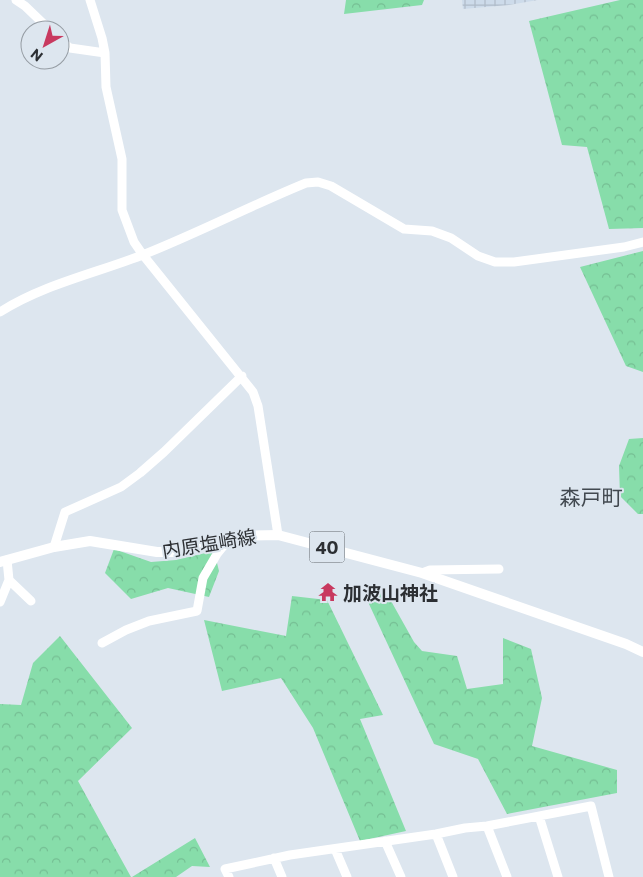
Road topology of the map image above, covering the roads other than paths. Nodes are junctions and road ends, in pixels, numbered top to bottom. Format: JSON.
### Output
{"nodes":[{"id":1,"x":16,"y":0,"type":"edge"},
{"id":2,"x":90,"y":0,"type":"edge"},
{"id":3,"x":40,"y":20,"type":"edge"},
{"id":4,"x":70,"y":48,"type":"edge"},
{"id":5,"x":105,"y":53,"type":"junction"},
{"id":6,"x":643,"y":242,"type":"edge"},
{"id":7,"x":143,"y":255,"type":"junction"},
{"id":8,"x":0,"y":312,"type":"edge"},
{"id":9,"x":242,"y":376,"type":"junction"},
{"id":10,"x":278,"y":534,"type":"junction"},
{"id":11,"x":230,"y":538,"type":"junction"},
{"id":12,"x":54,"y":547,"type":"junction"},
{"id":13,"x":3,"y":561,"type":"edge"},
{"id":14,"x":499,"y":569,"type":"dead end"},
{"id":15,"x":422,"y":573,"type":"junction"},
{"id":16,"x":9,"y":580,"type":"junction"},
{"id":17,"x":31,"y":601,"type":"dead end"},
{"id":18,"x":0,"y":602,"type":"edge"},
{"id":19,"x":102,"y":643,"type":"dead end"},
{"id":20,"x":643,"y":652,"type":"edge"},
{"id":21,"x":539,"y":816,"type":"junction"},
{"id":22,"x":488,"y":826,"type":"junction"},
{"id":23,"x":436,"y":834,"type":"junction"},
{"id":24,"x":385,"y":841,"type":"junction"},
{"id":25,"x":335,"y":848,"type":"junction"},
{"id":26,"x":274,"y":858,"type":"junction"},
{"id":27,"x":229,"y":877,"type":"edge"},
{"id":28,"x":282,"y":877,"type":"edge"},
{"id":29,"x":346,"y":877,"type":"edge"},
{"id":30,"x":401,"y":877,"type":"edge"},
{"id":31,"x":453,"y":877,"type":"edge"},
{"id":32,"x":508,"y":877,"type":"edge"},
{"id":33,"x":558,"y":877,"type":"edge"},
{"id":34,"x":609,"y":877,"type":"edge"}],
"edges":[{"from":1,"to":3,"type":"street"},
{"from":2,"to":5,"type":"street"},
{"from":4,"to":5,"type":"street"},
{"from":5,"to":7,"type":"street"},
{"from":6,"to":7,"type":"street"},
{"from":7,"to":8,"type":"street"},
{"from":7,"to":9,"type":"street"},
{"from":9,"to":10,"type":"street"},
{"from":9,"to":12,"type":"street"},
{"from":10,"to":11,"type":"main road","name":"内原塩崎線","number":"40"},
{"from":10,"to":15,"type":"main road","name":"内原塩崎線","number":"40"},
{"from":11,"to":12,"type":"main road","name":"内原塩崎線","number":"40"},
{"from":11,"to":19,"type":"street"},
{"from":12,"to":13,"type":"main road","name":"内原塩崎線","number":"40"},
{"from":13,"to":16,"type":"street"},
{"from":14,"to":15,"type":"street"},
{"from":15,"to":20,"type":"main road","name":"内原塩崎線","number":"40"},
{"from":16,"to":17,"type":"street"},
{"from":16,"to":18,"type":"street"},
{"from":21,"to":22,"type":"street"},
{"from":21,"to":33,"type":"street"},
{"from":21,"to":34,"type":"street"},
{"from":22,"to":23,"type":"street"},
{"from":22,"to":32,"type":"street"},
{"from":23,"to":24,"type":"street"},
{"from":23,"to":31,"type":"street"},
{"from":24,"to":25,"type":"street"},
{"from":24,"to":30,"type":"street"},
{"from":25,"to":26,"type":"street"},
{"from":25,"to":29,"type":"street"},
{"from":26,"to":27,"type":"street"},
{"from":26,"to":28,"type":"street"}]}
